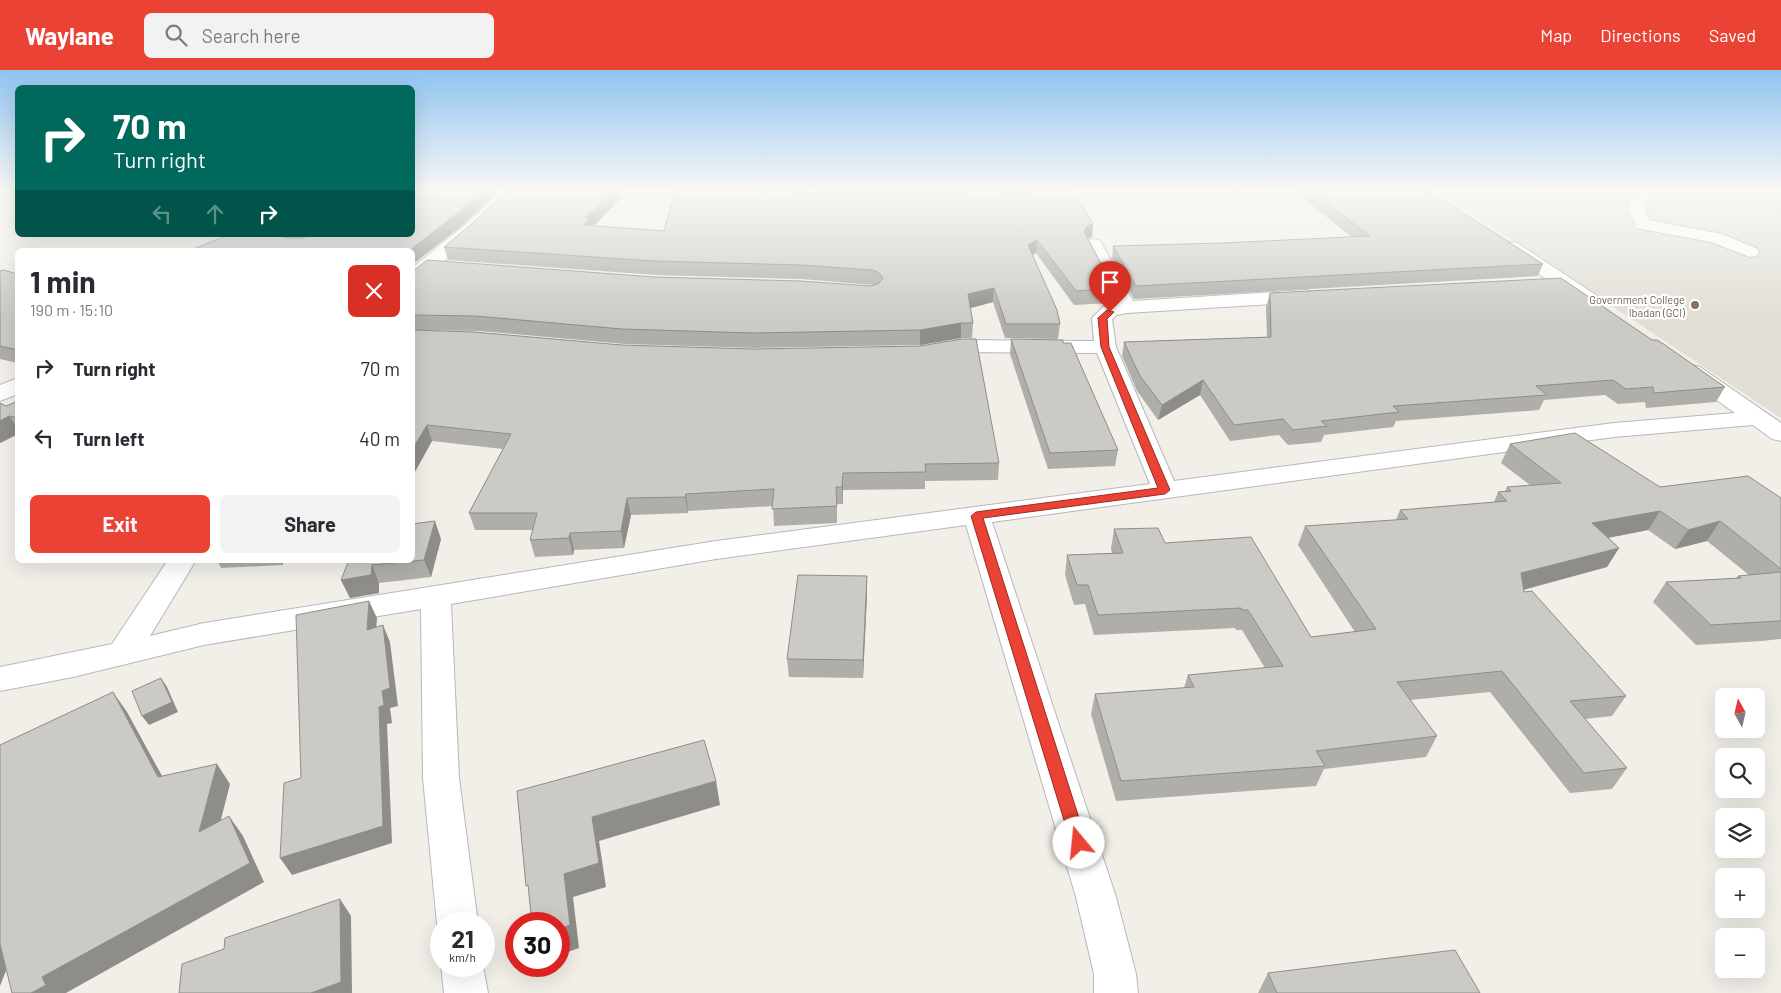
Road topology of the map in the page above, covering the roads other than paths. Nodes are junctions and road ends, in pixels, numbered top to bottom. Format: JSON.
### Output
{"nodes":[{"id":1,"x":463,"y":234,"type":"edge"},
{"id":2,"x":1695,"y":234,"type":"edge"},
{"id":3,"x":1495,"y":236,"type":"edge"},
{"id":4,"x":1093,"y":244,"type":"edge"},
{"id":5,"x":1750,"y":252,"type":"dead end"},
{"id":6,"x":428,"y":266,"type":"junction"},
{"id":7,"x":455,"y":268,"type":"edge"},
{"id":8,"x":415,"y":276,"type":"edge"},
{"id":9,"x":1565,"y":282,"type":"junction"},
{"id":10,"x":1536,"y":284,"type":"edge"},
{"id":11,"x":1328,"y":295,"type":"edge"},
{"id":12,"x":1127,"y":307,"type":"junction"},
{"id":13,"x":1606,"y":311,"type":"edge"},
{"id":14,"x":1105,"y":347,"type":"junction"},
{"id":15,"x":920,"y":352,"type":"edge"},
{"id":16,"x":1678,"y":361,"type":"edge"},
{"id":17,"x":15,"y":386,"type":"edge"},
{"id":18,"x":0,"y":394,"type":"edge"},
{"id":19,"x":1758,"y":418,"type":"junction"},
{"id":20,"x":1781,"y":434,"type":"edge"},
{"id":21,"x":1165,"y":490,"type":"junction"},
{"id":22,"x":976,"y":516,"type":"junction"},
{"id":23,"x":180,"y":563,"type":"edge"},
{"id":24,"x":436,"y":597,"type":"junction"},
{"id":25,"x":122,"y":654,"type":"junction"},
{"id":26,"x":0,"y":679,"type":"edge"},
{"id":27,"x":457,"y":912,"type":"edge"},
{"id":28,"x":464,"y":977,"type":"edge"},
{"id":29,"x":466,"y":993,"type":"edge"},
{"id":30,"x":1116,"y":993,"type":"edge"}],
"edges":[{"from":1,"to":6,"type":"street"},
{"from":2,"to":5,"type":"street"},
{"from":3,"to":9,"type":"street"},
{"from":4,"to":12,"type":"street"},
{"from":6,"to":7,"type":"street"},
{"from":6,"to":8,"type":"street"},
{"from":9,"to":10,"type":"street"},
{"from":9,"to":13,"type":"street"},
{"from":11,"to":12,"type":"street"},
{"from":12,"to":14,"type":"street"},
{"from":14,"to":15,"type":"street"},
{"from":14,"to":21,"type":"street"},
{"from":16,"to":19,"type":"street"},
{"from":17,"to":18,"type":"street"},
{"from":19,"to":20,"type":"street"},
{"from":19,"to":21,"type":"street"},
{"from":21,"to":22,"type":"street"},
{"from":22,"to":24,"type":"street"},
{"from":22,"to":30,"type":"street"},
{"from":23,"to":25,"type":"street"},
{"from":24,"to":25,"type":"street"},
{"from":24,"to":27,"type":"street"},
{"from":25,"to":26,"type":"street"},
{"from":28,"to":29,"type":"street"}]}
